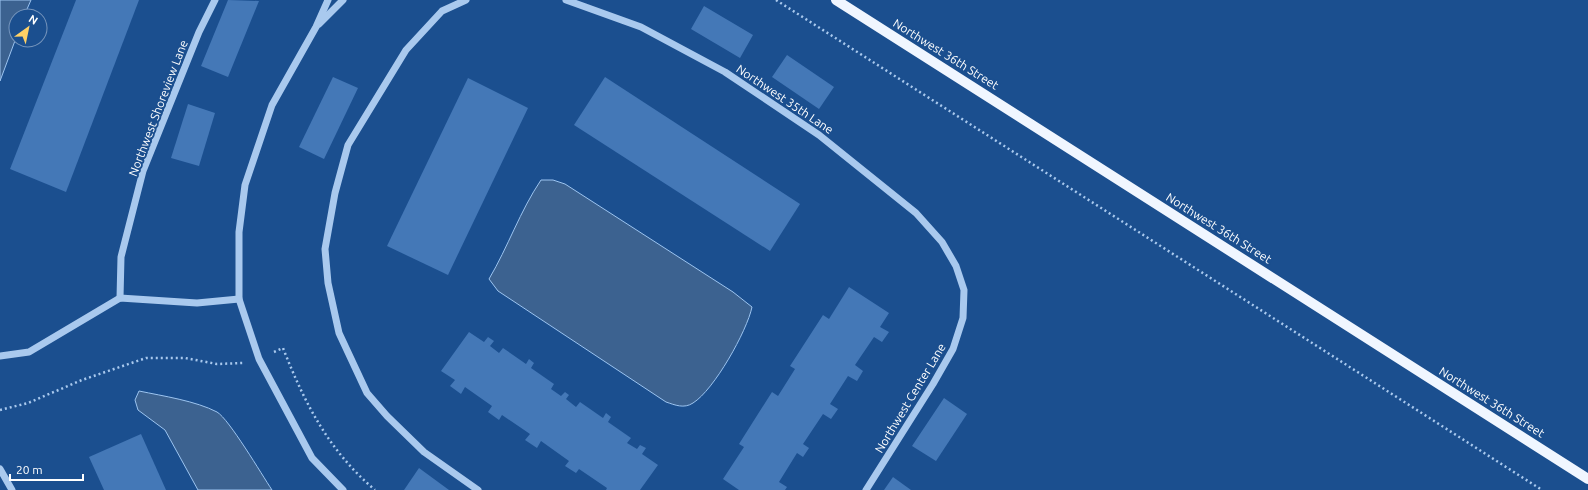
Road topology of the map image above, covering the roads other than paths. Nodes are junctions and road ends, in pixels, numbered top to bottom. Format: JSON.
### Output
{"nodes":[{"id":1,"x":215,"y":0,"type":"edge"},
{"id":2,"x":328,"y":0,"type":"edge"},
{"id":3,"x":343,"y":0,"type":"edge"},
{"id":4,"x":466,"y":0,"type":"edge"},
{"id":5,"x":566,"y":0,"type":"edge"},
{"id":6,"x":836,"y":0,"type":"edge"},
{"id":7,"x":316,"y":27,"type":"junction"},
{"id":8,"x":956,"y":266,"type":"joint"},
{"id":9,"x":120,"y":298,"type":"junction"},
{"id":10,"x":239,"y":298,"type":"junction"},
{"id":11,"x":0,"y":356,"type":"edge"},
{"id":12,"x":0,"y":469,"type":"edge"},
{"id":13,"x":1588,"y":479,"type":"edge"},
{"id":14,"x":12,"y":490,"type":"edge"},
{"id":15,"x":343,"y":490,"type":"edge"},
{"id":16,"x":478,"y":490,"type":"edge"},
{"id":17,"x":866,"y":490,"type":"edge"}],
"edges":[{"from":1,"to":9,"type":"lane","name":"Northwest Shoreview Lane"},
{"from":2,"to":7,"type":"lane"},
{"from":3,"to":7,"type":"lane"},
{"from":4,"to":16,"type":"lane"},
{"from":5,"to":8,"type":"lane","name":"Northwest 35th Lane"},
{"from":6,"to":13,"type":"main road","name":"Northwest 36th Street"},
{"from":7,"to":10,"type":"lane"},
{"from":8,"to":17,"type":"lane","name":"Northwest Center Lane"},
{"from":9,"to":10,"type":"lane"},
{"from":9,"to":11,"type":"lane"},
{"from":10,"to":15,"type":"lane"},
{"from":12,"to":14,"type":"lane"}]}
